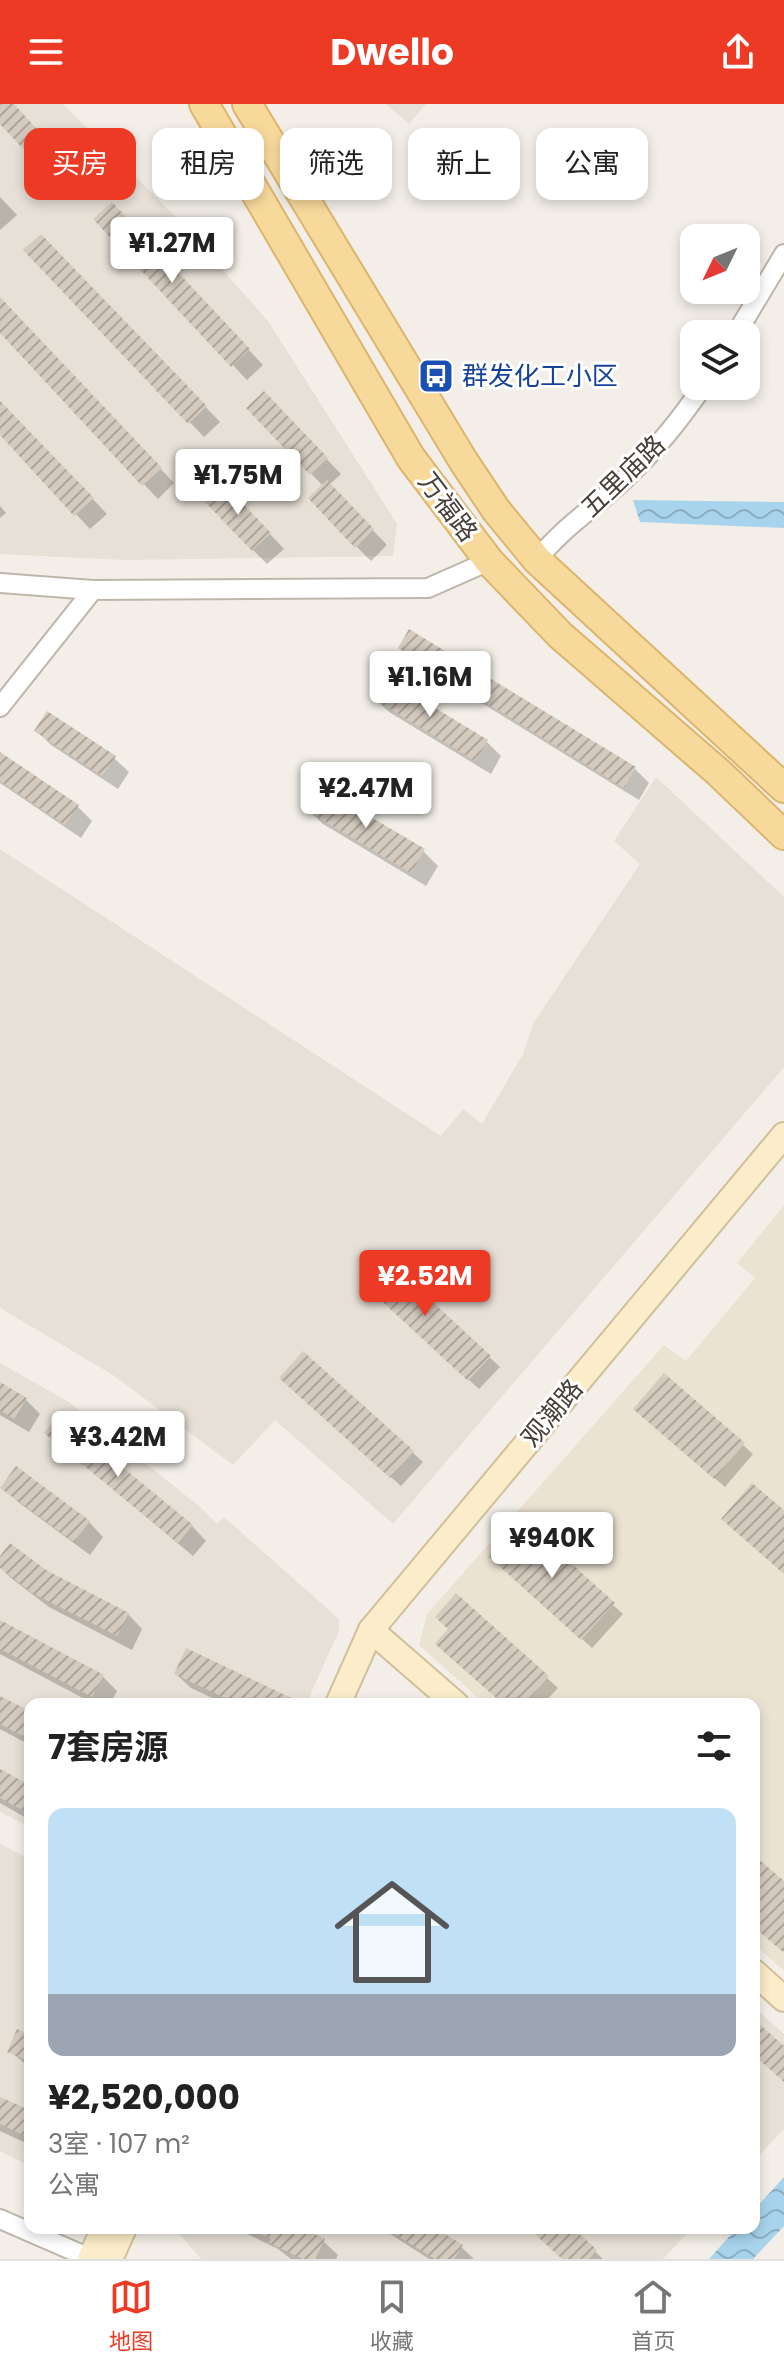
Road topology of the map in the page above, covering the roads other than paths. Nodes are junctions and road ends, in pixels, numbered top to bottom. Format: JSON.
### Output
{"nodes":[{"id":1,"x":204,"y":104,"type":"edge"},
{"id":2,"x":247,"y":104,"type":"edge"},
{"id":3,"x":784,"y":254,"type":"edge"},
{"id":4,"x":744,"y":320,"type":"edge"},
{"id":5,"x":694,"y":400,"type":"edge"},
{"id":6,"x":537,"y":560,"type":"junction"},
{"id":7,"x":489,"y":561,"type":"junction"},
{"id":8,"x":0,"y":583,"type":"edge"},
{"id":9,"x":93,"y":590,"type":"junction"},
{"id":10,"x":0,"y":707,"type":"edge"},
{"id":11,"x":784,"y":788,"type":"edge"},
{"id":12,"x":784,"y":835,"type":"edge"},
{"id":13,"x":784,"y":1135,"type":"edge"},
{"id":14,"x":784,"y":1156,"type":"edge"},
{"id":15,"x":377,"y":1635,"type":"junction"},
{"id":16,"x":341,"y":1698,"type":"edge"},
{"id":17,"x":357,"y":1698,"type":"edge"},
{"id":18,"x":449,"y":1698,"type":"edge"},
{"id":19,"x":760,"y":1977,"type":"edge"},
{"id":20,"x":784,"y":1999,"type":"edge"},
{"id":21,"x":0,"y":2219,"type":"edge"},
{"id":22,"x":24,"y":2230,"type":"edge"},
{"id":23,"x":34,"y":2234,"type":"edge"},
{"id":24,"x":101,"y":2234,"type":"edge"},
{"id":25,"x":121,"y":2234,"type":"edge"},
{"id":26,"x":91,"y":2259,"type":"edge"},
{"id":27,"x":110,"y":2259,"type":"edge"}],
"edges":[{"from":1,"to":7,"type":"main road","name":"万福路"},
{"from":2,"to":6,"type":"main road","name":"万福路"},
{"from":3,"to":4,"type":"street"},
{"from":5,"to":6,"type":"street","name":"五里庙路"},
{"from":6,"to":11,"type":"main road","name":"万福路"},
{"from":7,"to":9,"type":"street"},
{"from":7,"to":12,"type":"main road","name":"万福路"},
{"from":8,"to":9,"type":"street"},
{"from":9,"to":10,"type":"street"},
{"from":13,"to":15,"type":"street","name":"观潮路"},
{"from":14,"to":15,"type":"street","name":"观潮路"},
{"from":15,"to":16,"type":"street","name":"观潮路"},
{"from":15,"to":17,"type":"street","name":"观潮路"},
{"from":15,"to":18,"type":"street"},
{"from":19,"to":20,"type":"street"},
{"from":21,"to":22,"type":"street"},
{"from":23,"to":26,"type":"street"},
{"from":24,"to":26,"type":"street"},
{"from":25,"to":27,"type":"street"}]}
